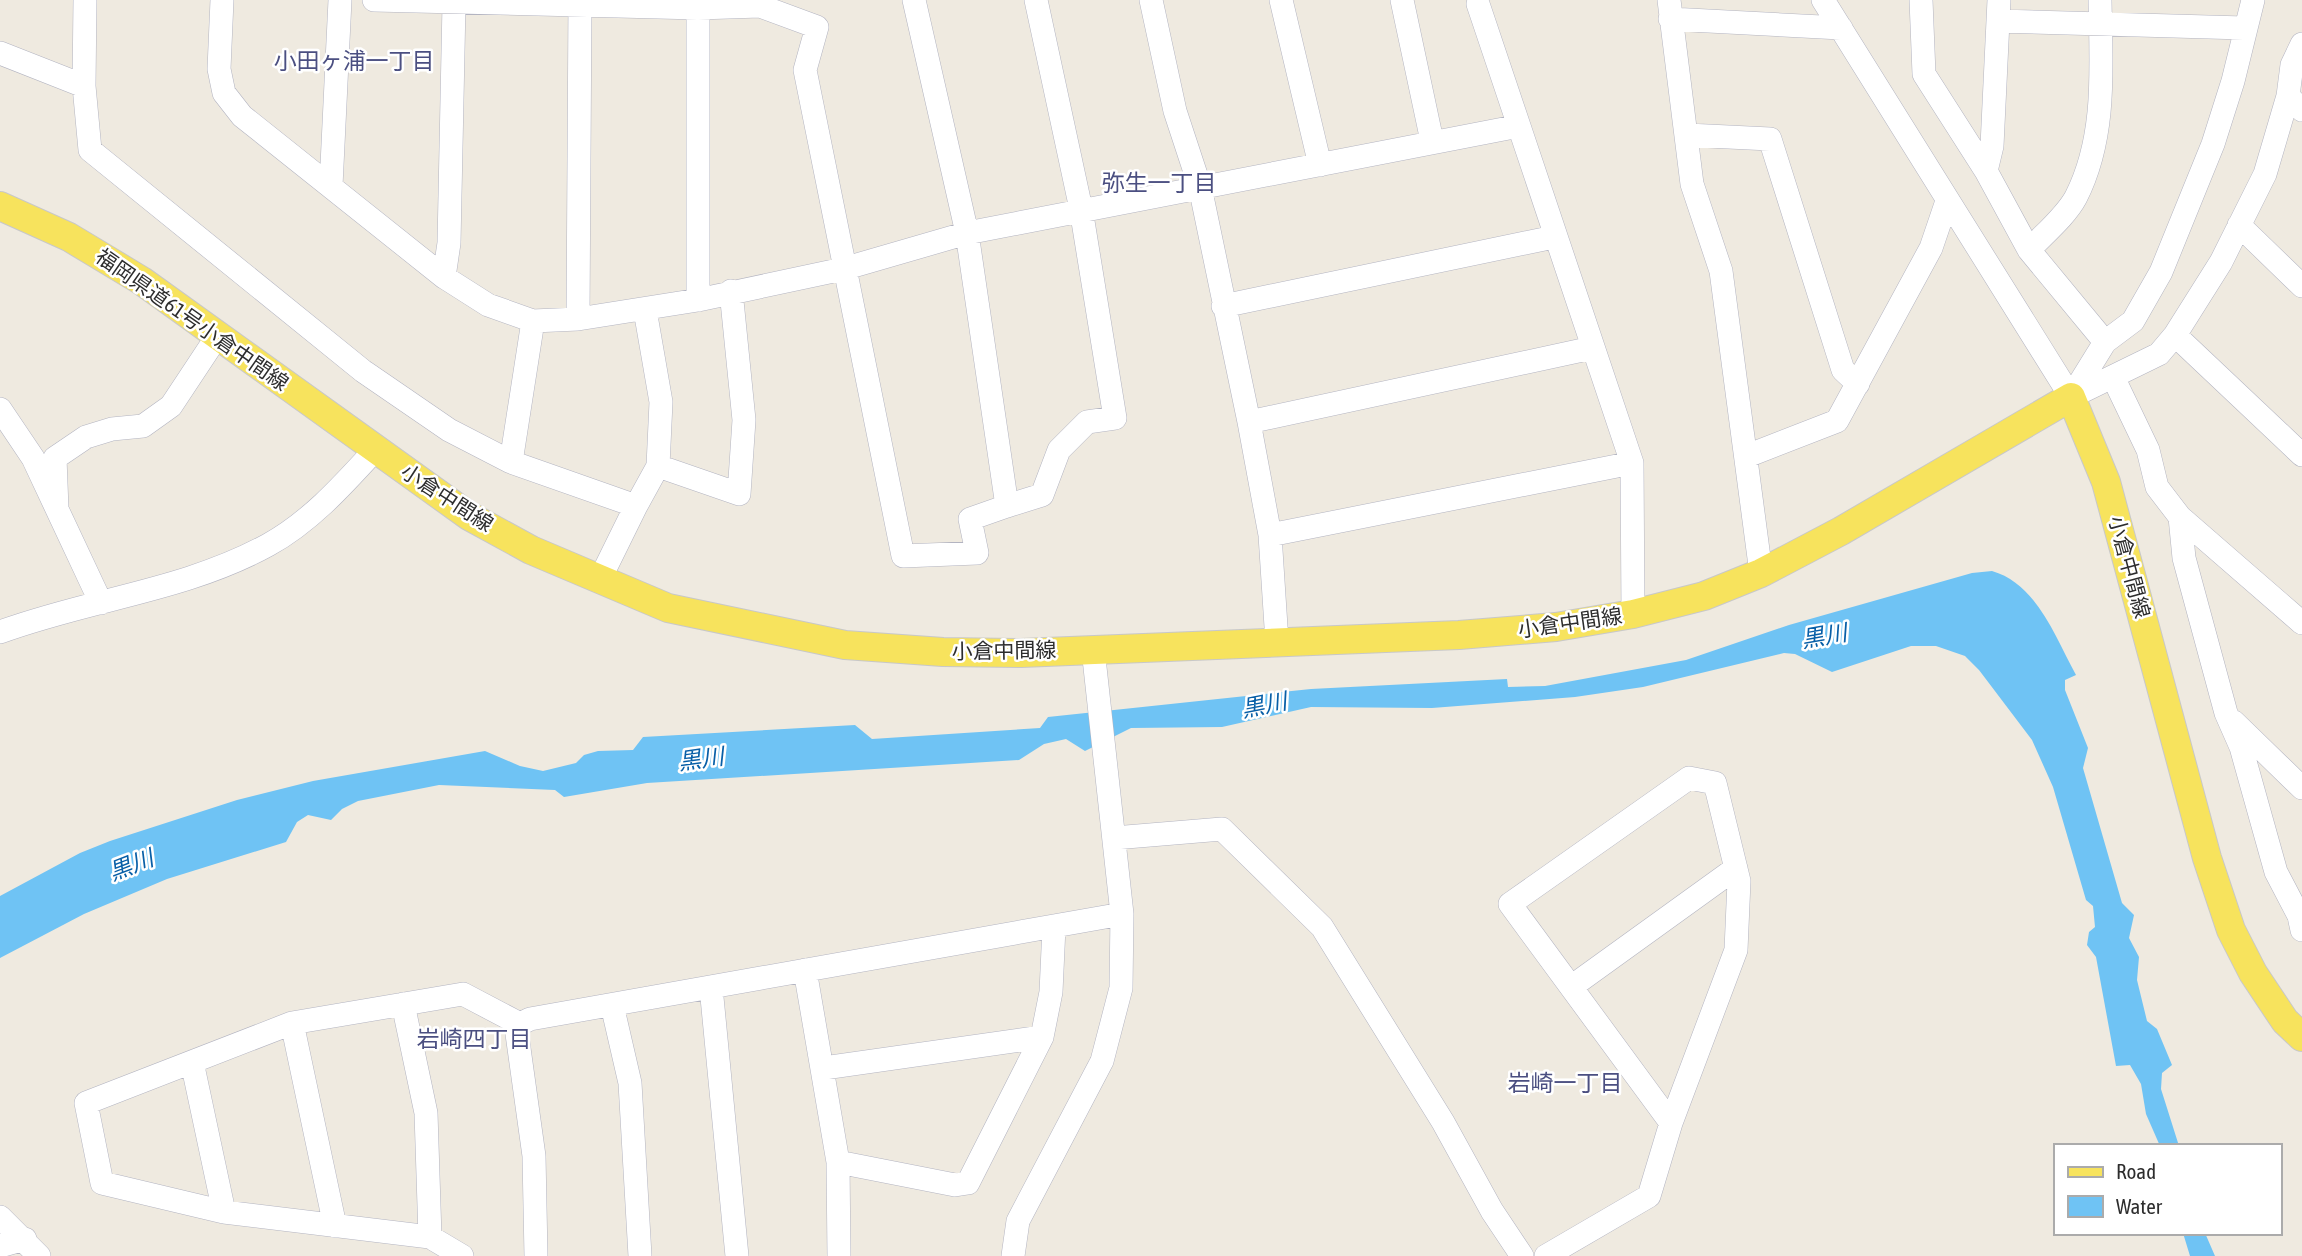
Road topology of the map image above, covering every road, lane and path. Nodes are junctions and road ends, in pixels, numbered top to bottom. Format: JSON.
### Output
{"nodes":[{"id":1,"x":85,"y":0,"type":"edge"},
{"id":2,"x":222,"y":0,"type":"edge"},
{"id":3,"x":340,"y":0,"type":"edge"},
{"id":4,"x":374,"y":0,"type":"edge"},
{"id":5,"x":914,"y":0,"type":"edge"},
{"id":6,"x":1036,"y":0,"type":"edge"},
{"id":7,"x":1151,"y":0,"type":"edge"},
{"id":8,"x":1281,"y":0,"type":"edge"},
{"id":9,"x":1402,"y":0,"type":"edge"},
{"id":10,"x":1823,"y":0,"type":"edge"},
{"id":11,"x":1921,"y":0,"type":"edge"},
{"id":12,"x":2253,"y":0,"type":"edge"},
{"id":13,"x":580,"y":2,"type":"edge"},
{"id":14,"x":454,"y":4,"type":"junction"},
{"id":15,"x":1478,"y":4,"type":"dead end"},
{"id":16,"x":698,"y":8,"type":"junction"},
{"id":17,"x":1670,"y":9,"type":"edge"},
{"id":18,"x":1999,"y":10,"type":"edge"},
{"id":19,"x":2101,"y":11,"type":"edge"},
{"id":20,"x":1840,"y":28,"type":"junction"},
{"id":21,"x":2244,"y":28,"type":"junction"},
{"id":22,"x":2302,"y":44,"type":"edge"},
{"id":23,"x":0,"y":52,"type":"edge"},
{"id":24,"x":85,"y":86,"type":"junction"},
{"id":25,"x":2295,"y":103,"type":"edge"},
{"id":26,"x":1519,"y":126,"type":"junction"},
{"id":27,"x":1687,"y":135,"type":"junction"},
{"id":28,"x":1432,"y":141,"type":"junction"},
{"id":29,"x":1320,"y":165,"type":"junction"},
{"id":30,"x":1986,"y":171,"type":"junction"},
{"id":31,"x":331,"y":187,"type":"junction"},
{"id":32,"x":1200,"y":187,"type":"junction"},
{"id":33,"x":1947,"y":201,"type":"junction"},
{"id":34,"x":0,"y":206,"type":"edge"},
{"id":35,"x":1081,"y":209,"type":"junction"},
{"id":36,"x":2239,"y":225,"type":"junction"},
{"id":37,"x":967,"y":233,"type":"junction"},
{"id":38,"x":1554,"y":237,"type":"junction"},
{"id":39,"x":2029,"y":250,"type":"junction"},
{"id":40,"x":843,"y":269,"type":"junction"},
{"id":41,"x":444,"y":277,"type":"junction"},
{"id":42,"x":2302,"y":286,"type":"edge"},
{"id":43,"x":731,"y":291,"type":"junction"},
{"id":44,"x":698,"y":300,"type":"junction"},
{"id":45,"x":1223,"y":306,"type":"junction"},
{"id":46,"x":645,"y":310,"type":"junction"},
{"id":47,"x":578,"y":320,"type":"junction"},
{"id":48,"x":533,"y":321,"type":"junction"},
{"id":49,"x":218,"y":335,"type":"junction"},
{"id":50,"x":2175,"y":335,"type":"junction"},
{"id":51,"x":2105,"y":342,"type":"junction"},
{"id":52,"x":1592,"y":348,"type":"junction"},
{"id":53,"x":2113,"y":377,"type":"junction"},
{"id":54,"x":1858,"y":384,"type":"junction"},
{"id":55,"x":2071,"y":397,"type":"junction"},
{"id":56,"x":0,"y":409,"type":"edge"},
{"id":57,"x":1249,"y":422,"type":"junction"},
{"id":58,"x":375,"y":450,"type":"junction"},
{"id":59,"x":2302,"y":455,"type":"edge"},
{"id":60,"x":1747,"y":456,"type":"junction"},
{"id":61,"x":511,"y":462,"type":"junction"},
{"id":62,"x":1632,"y":463,"type":"junction"},
{"id":63,"x":658,"y":466,"type":"junction"},
{"id":64,"x":636,"y":506,"type":"junction"},
{"id":65,"x":1007,"y":506,"type":"junction"},
{"id":66,"x":57,"y":509,"type":"junction"},
{"id":67,"x":2180,"y":517,"type":"junction"},
{"id":68,"x":1270,"y":535,"type":"junction"},
{"id":69,"x":1761,"y":573,"type":"junction"},
{"id":70,"x":599,"y":581,"type":"junction"},
{"id":71,"x":101,"y":603,"type":"junction"},
{"id":72,"x":1633,"y":614,"type":"junction"},
{"id":73,"x":2302,"y":623,"type":"edge"},
{"id":74,"x":0,"y":632,"type":"edge"},
{"id":75,"x":1278,"y":642,"type":"junction"},
{"id":76,"x":1093,"y":649,"type":"junction"},
{"id":77,"x":2226,"y":713,"type":"junction"},
{"id":78,"x":2302,"y":788,"type":"edge"},
{"id":79,"x":1115,"y":838,"type":"junction"},
{"id":80,"x":1736,"y":869,"type":"junction"},
{"id":81,"x":1122,"y":914,"type":"junction"},
{"id":82,"x":1054,"y":927,"type":"junction"},
{"id":83,"x":2302,"y":930,"type":"edge"},
{"id":84,"x":805,"y":971,"type":"junction"},
{"id":85,"x":710,"y":987,"type":"junction"},
{"id":86,"x":1571,"y":987,"type":"junction"},
{"id":87,"x":403,"y":1004,"type":"junction"},
{"id":88,"x":612,"y":1005,"type":"junction"},
{"id":89,"x":292,"y":1023,"type":"junction"},
{"id":90,"x":520,"y":1024,"type":"junction"},
{"id":91,"x":1042,"y":1037,"type":"junction"},
{"id":92,"x":2302,"y":1037,"type":"edge"},
{"id":93,"x":192,"y":1062,"type":"junction"},
{"id":94,"x":824,"y":1068,"type":"junction"},
{"id":95,"x":1671,"y":1123,"type":"junction"},
{"id":96,"x":838,"y":1162,"type":"junction"},
{"id":97,"x":224,"y":1212,"type":"junction"},
{"id":98,"x":0,"y":1217,"type":"edge"},
{"id":99,"x":335,"y":1226,"type":"junction"},
{"id":100,"x":430,"y":1237,"type":"junction"},
{"id":101,"x":0,"y":1246,"type":"edge"},
{"id":102,"x":32,"y":1247,"type":"edge"},
{"id":103,"x":462,"y":1256,"type":"edge"},
{"id":104,"x":536,"y":1256,"type":"edge"},
{"id":105,"x":640,"y":1256,"type":"edge"},
{"id":106,"x":737,"y":1256,"type":"edge"},
{"id":107,"x":839,"y":1256,"type":"edge"},
{"id":108,"x":1013,"y":1256,"type":"edge"},
{"id":109,"x":1522,"y":1256,"type":"edge"},
{"id":110,"x":1546,"y":1256,"type":"edge"}],
"edges":[{"from":1,"to":24,"type":"street"},
{"from":2,"to":31,"type":"street"},
{"from":3,"to":31,"type":"street"},
{"from":4,"to":14,"type":"street"},
{"from":5,"to":37,"type":"street"},
{"from":6,"to":35,"type":"street"},
{"from":7,"to":32,"type":"street"},
{"from":8,"to":29,"type":"street"},
{"from":9,"to":28,"type":"street"},
{"from":10,"to":20,"type":"street"},
{"from":11,"to":30,"type":"street"},
{"from":12,"to":21,"type":"street"},
{"from":13,"to":14,"type":"street"},
{"from":13,"to":16,"type":"street"},
{"from":13,"to":47,"type":"street"},
{"from":14,"to":41,"type":"street"},
{"from":15,"to":26,"type":"street"},
{"from":16,"to":40,"type":"street"},
{"from":16,"to":44,"type":"street"},
{"from":17,"to":20,"type":"street"},
{"from":17,"to":27,"type":"street"},
{"from":18,"to":19,"type":"street"},
{"from":18,"to":30,"type":"street"},
{"from":19,"to":21,"type":"street"},
{"from":19,"to":39,"type":"street"},
{"from":20,"to":33,"type":"street"},
{"from":21,"to":51,"type":"street"},
{"from":22,"to":25,"type":"street"},
{"from":23,"to":24,"type":"street"},
{"from":24,"to":61,"type":"street"},
{"from":25,"to":36,"type":"street"},
{"from":26,"to":28,"type":"street"},
{"from":26,"to":38,"type":"street"},
{"from":27,"to":54,"type":"street"},
{"from":27,"to":60,"type":"street"},
{"from":28,"to":29,"type":"street"},
{"from":29,"to":32,"type":"street"},
{"from":30,"to":39,"type":"street"},
{"from":31,"to":41,"type":"street"},
{"from":32,"to":35,"type":"street"},
{"from":32,"to":45,"type":"street"},
{"from":33,"to":54,"type":"street"},
{"from":33,"to":55,"type":"street"},
{"from":34,"to":49,"type":"main road","name":"福岡県道61号小倉中間線"},
{"from":35,"to":37,"type":"street"},
{"from":35,"to":65,"type":"street"},
{"from":36,"to":42,"type":"street"},
{"from":36,"to":50,"type":"street"},
{"from":37,"to":40,"type":"street"},
{"from":37,"to":65,"type":"street"},
{"from":38,"to":45,"type":"street"},
{"from":38,"to":52,"type":"street"},
{"from":39,"to":51,"type":"street"},
{"from":40,"to":43,"type":"street"},
{"from":40,"to":65,"type":"street"},
{"from":41,"to":48,"type":"street"},
{"from":43,"to":44,"type":"street"},
{"from":43,"to":63,"type":"street"},
{"from":44,"to":46,"type":"street"},
{"from":45,"to":57,"type":"street"},
{"from":46,"to":47,"type":"street"},
{"from":46,"to":63,"type":"street"},
{"from":47,"to":48,"type":"street"},
{"from":48,"to":61,"type":"street"},
{"from":49,"to":58,"type":"main road","name":"福岡県道61号小倉中間線"},
{"from":49,"to":66,"type":"street"},
{"from":50,"to":53,"type":"street"},
{"from":50,"to":59,"type":"street"},
{"from":51,"to":55,"type":"street"},
{"from":52,"to":57,"type":"street"},
{"from":52,"to":62,"type":"street"},
{"from":53,"to":55,"type":"street"},
{"from":53,"to":67,"type":"street"},
{"from":54,"to":60,"type":"street"},
{"from":55,"to":69,"type":"main road","name":"小倉中間線"},
{"from":55,"to":92,"type":"main road","name":"小倉中間線"},
{"from":56,"to":66,"type":"street"},
{"from":57,"to":68,"type":"street"},
{"from":58,"to":70,"type":"main road","name":"小倉中間線"},
{"from":58,"to":71,"type":"street"},
{"from":60,"to":69,"type":"street"},
{"from":61,"to":64,"type":"street"},
{"from":62,"to":68,"type":"street"},
{"from":62,"to":72,"type":"street"},
{"from":63,"to":64,"type":"street"},
{"from":64,"to":70,"type":"street"},
{"from":66,"to":71,"type":"street"},
{"from":67,"to":73,"type":"street"},
{"from":67,"to":77,"type":"street"},
{"from":68,"to":75,"type":"street"},
{"from":69,"to":72,"type":"main road","name":"小倉中間線"},
{"from":70,"to":76,"type":"main road","name":"小倉中間線"},
{"from":71,"to":74,"type":"street"},
{"from":72,"to":75,"type":"main road","name":"小倉中間線"},
{"from":75,"to":76,"type":"main road","name":"小倉中間線"},
{"from":76,"to":79,"type":"street"},
{"from":77,"to":78,"type":"street"},
{"from":77,"to":83,"type":"street"},
{"from":79,"to":81,"type":"street"},
{"from":79,"to":109,"type":"street"},
{"from":80,"to":86,"type":"street"},
{"from":80,"to":86,"type":"street"},
{"from":80,"to":95,"type":"street"},
{"from":81,"to":82,"type":"street"},
{"from":81,"to":108,"type":"street"},
{"from":82,"to":84,"type":"street"},
{"from":82,"to":91,"type":"street"},
{"from":84,"to":85,"type":"street"},
{"from":84,"to":94,"type":"street"},
{"from":85,"to":88,"type":"street"},
{"from":85,"to":106,"type":"street"},
{"from":86,"to":95,"type":"street"},
{"from":87,"to":89,"type":"street"},
{"from":87,"to":90,"type":"street"},
{"from":87,"to":100,"type":"street"},
{"from":88,"to":90,"type":"street"},
{"from":88,"to":105,"type":"street"},
{"from":89,"to":93,"type":"street"},
{"from":89,"to":99,"type":"street"},
{"from":90,"to":104,"type":"street"},
{"from":91,"to":94,"type":"street"},
{"from":91,"to":96,"type":"street"},
{"from":93,"to":97,"type":"street"},
{"from":93,"to":97,"type":"street"},
{"from":94,"to":96,"type":"street"},
{"from":95,"to":110,"type":"street"},
{"from":96,"to":107,"type":"street"},
{"from":97,"to":99,"type":"street"},
{"from":98,"to":102,"type":"street"},
{"from":99,"to":100,"type":"street"},
{"from":100,"to":103,"type":"street"},
{"from":101,"to":102,"type":"street"}]}
